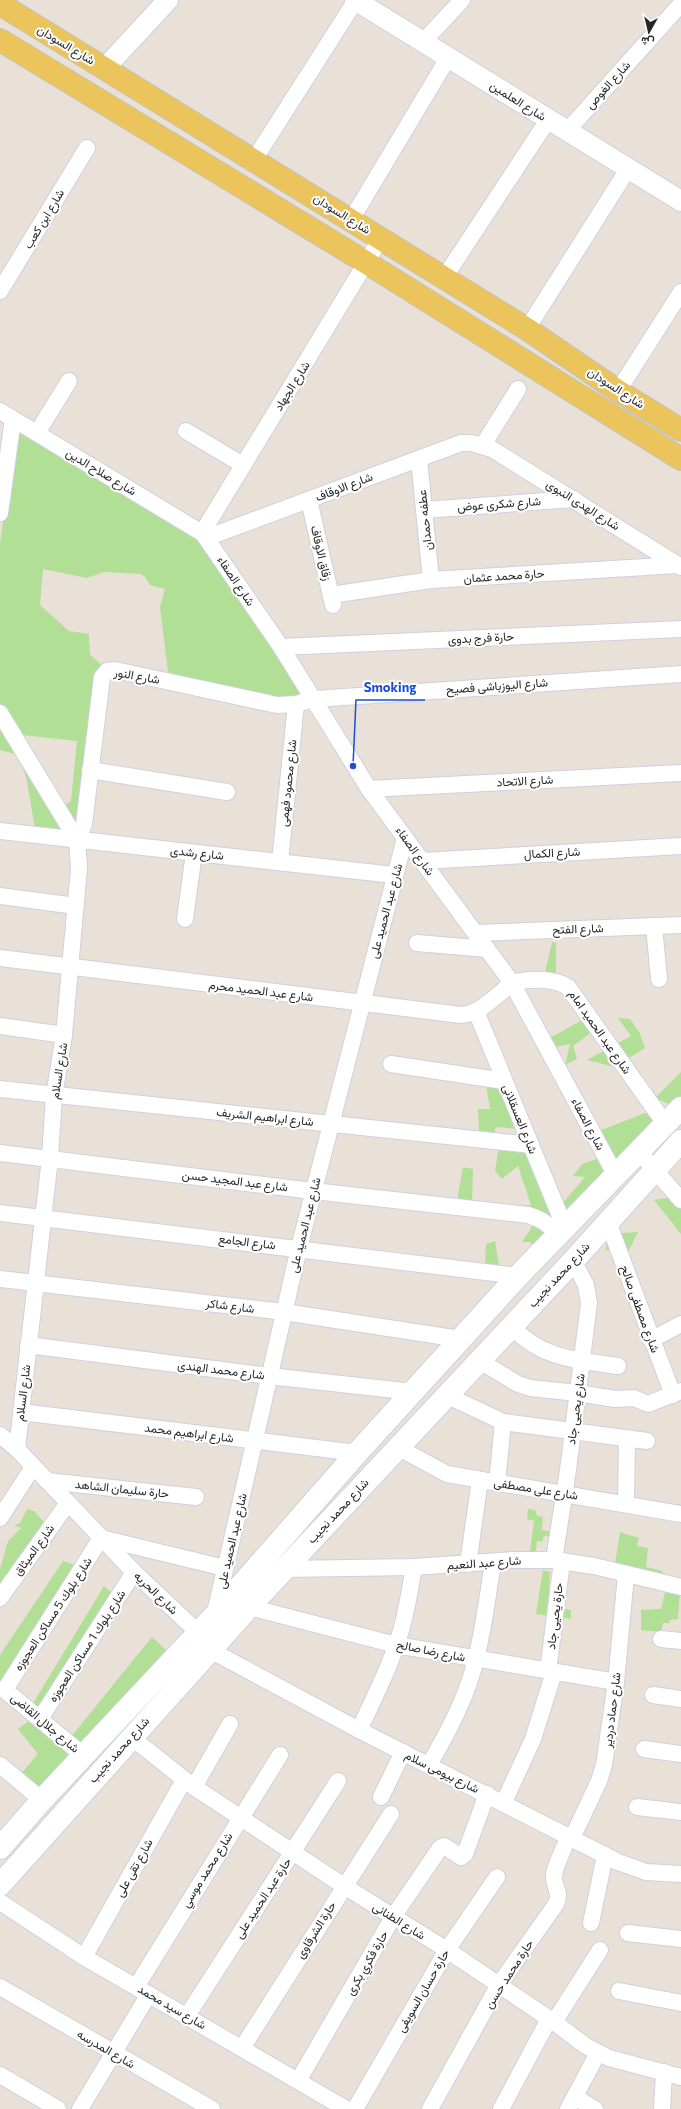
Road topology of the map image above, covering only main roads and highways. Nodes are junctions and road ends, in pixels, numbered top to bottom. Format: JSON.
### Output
{"nodes":[{"id":1,"x":5,"y":4,"type":"edge"},
{"id":2,"x":0,"y":40,"type":"edge"},
{"id":3,"x":681,"y":430,"type":"edge"},
{"id":4,"x":681,"y":459,"type":"edge"},
{"id":5,"x":681,"y":1108,"type":"edge"},
{"id":6,"x":681,"y":1141,"type":"edge"},
{"id":7,"x":207,"y":1643,"type":"junction"},
{"id":8,"x":0,"y":1848,"type":"edge"},
{"id":9,"x":0,"y":1885,"type":"edge"}],
"edges":[{"from":1,"to":3,"type":"main road","name":"شارع السودان"},
{"from":2,"to":4,"type":"main road"},
{"from":5,"to":7,"type":"main road","name":"شارع محمد نجيب"},
{"from":6,"to":7,"type":"main road","name":"شارع محمد نجيب"},
{"from":7,"to":8,"type":"main road","name":"شارع محمد نجيب"},
{"from":7,"to":9,"type":"main road","name":"شارع محمد نجيب"}]}
